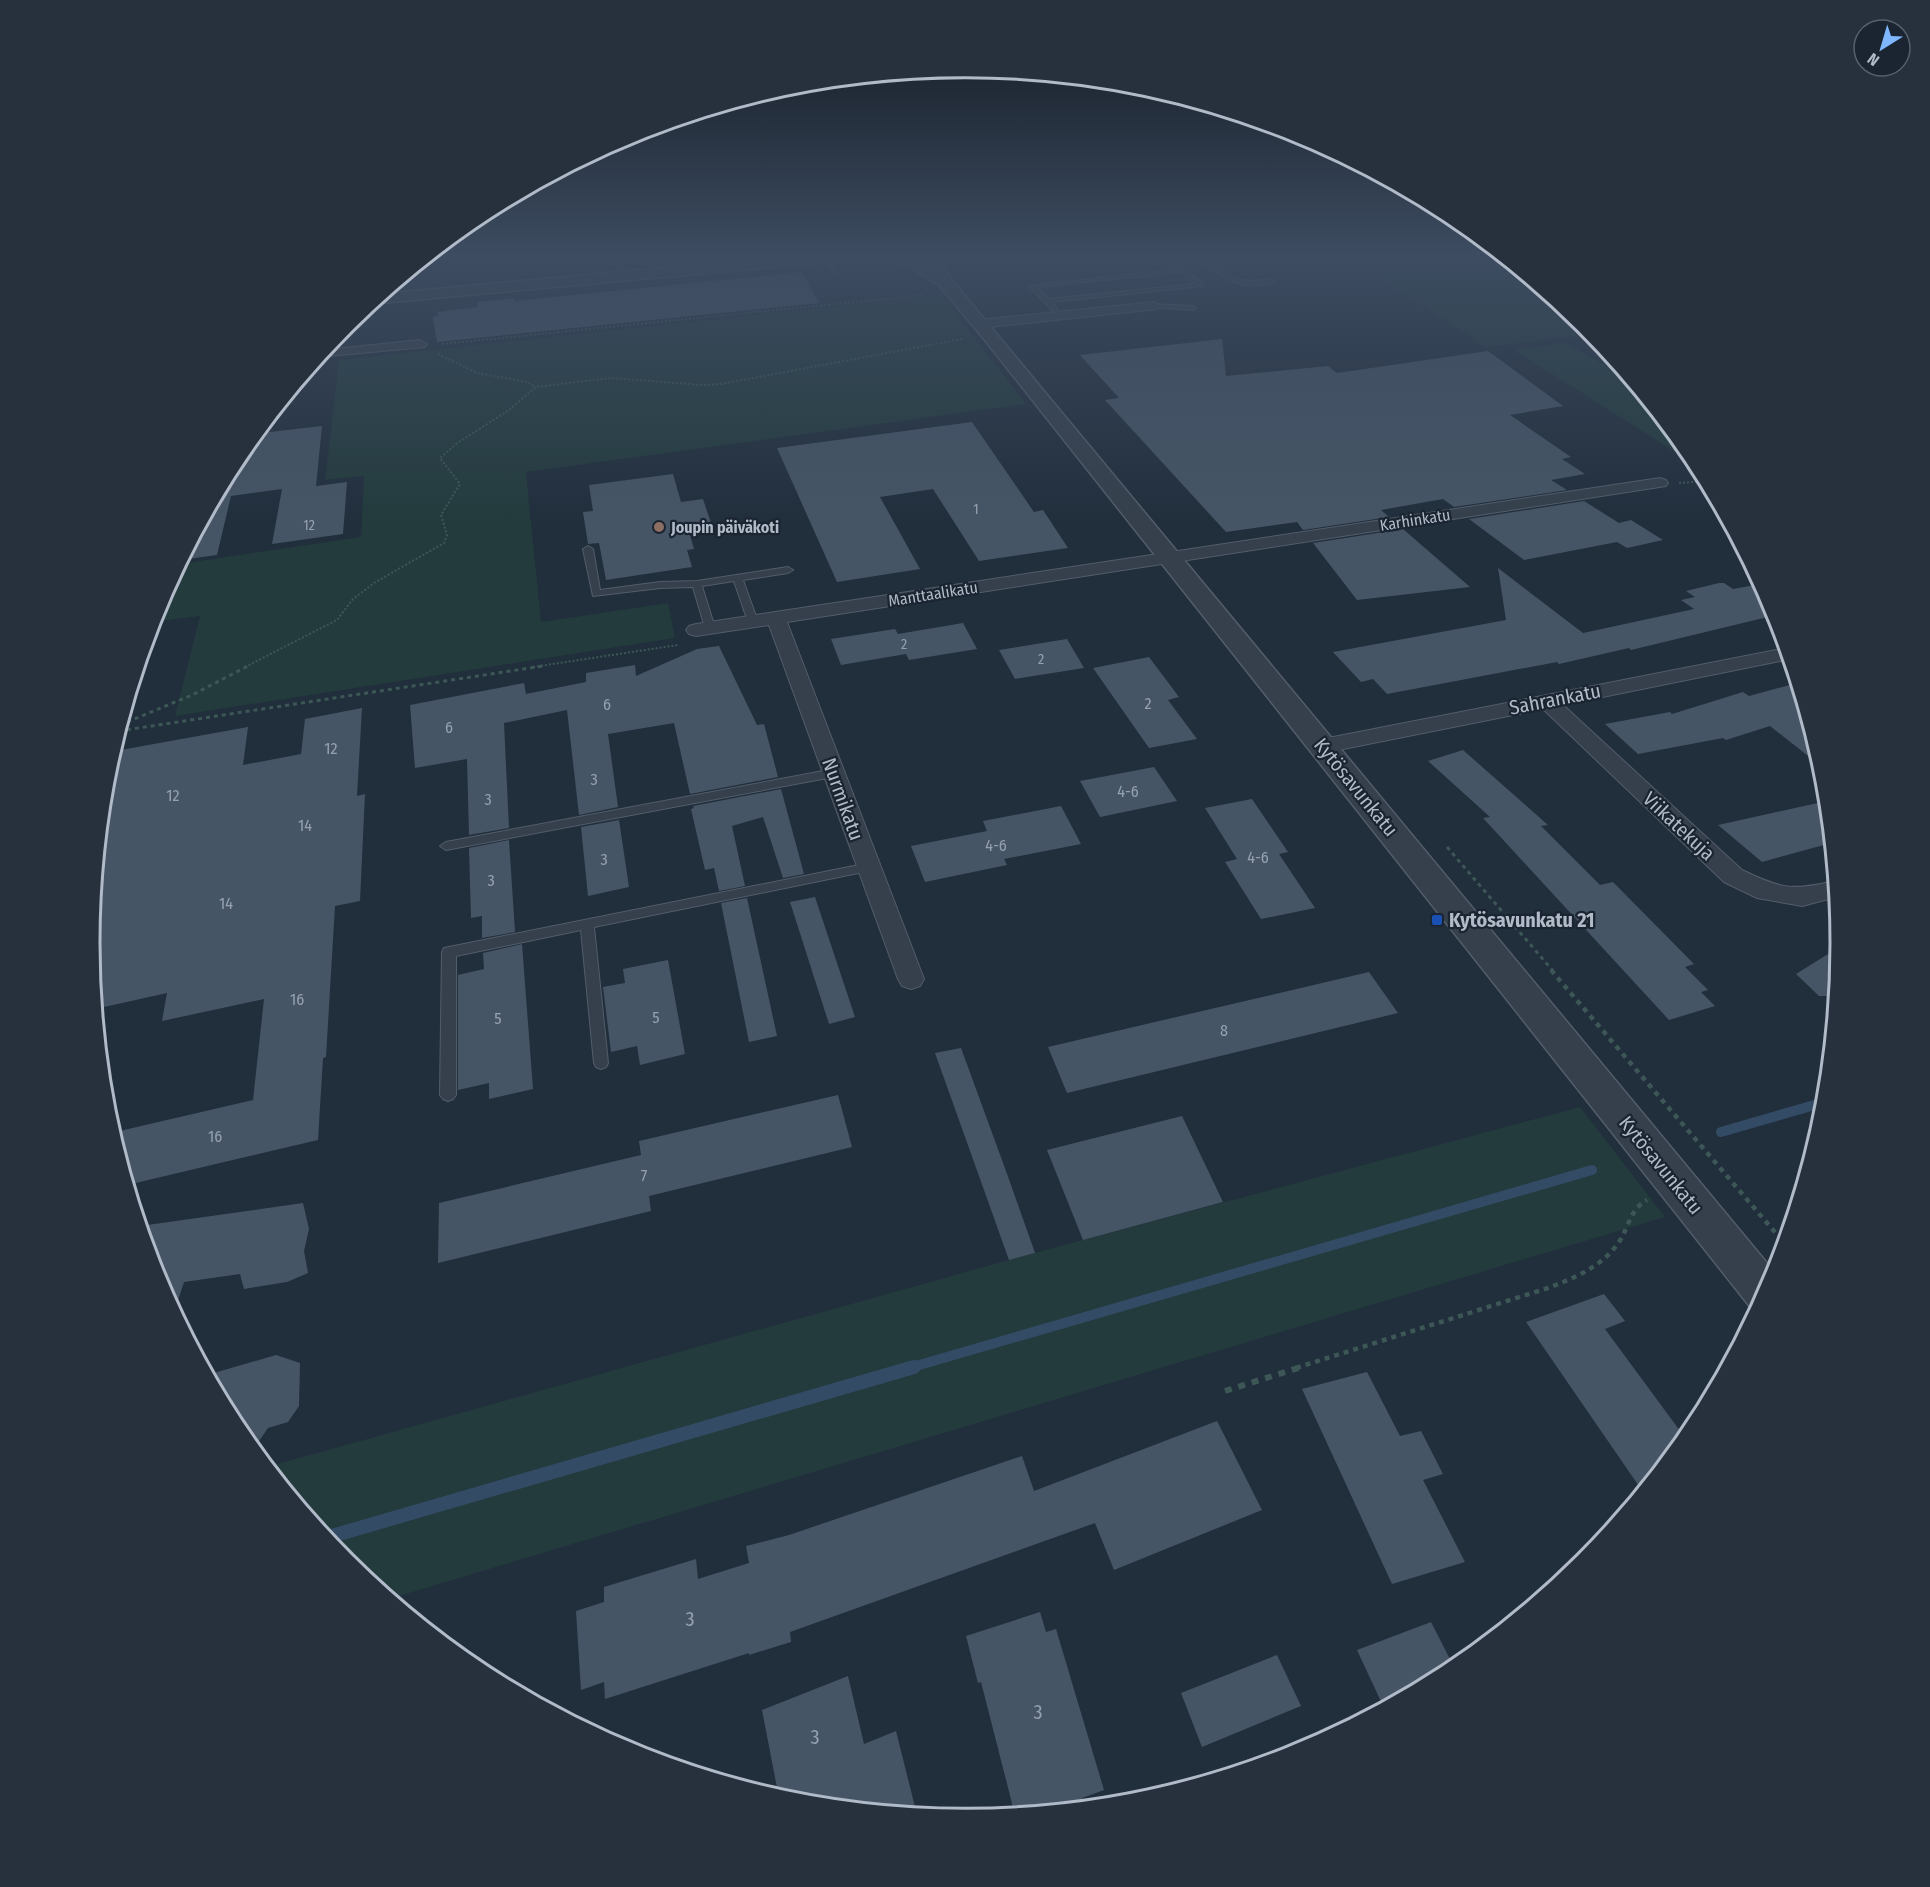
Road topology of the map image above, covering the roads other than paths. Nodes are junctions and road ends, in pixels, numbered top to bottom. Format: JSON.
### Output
{"nodes":[{"id":1,"x":997,"y":345,"type":"edge"},
{"id":2,"x":425,"y":348,"type":"road end"},
{"id":3,"x":332,"y":353,"type":"edge"},
{"id":4,"x":1660,"y":483,"type":"dead end"},
{"id":5,"x":588,"y":549,"type":"dead end"},
{"id":6,"x":1170,"y":557,"type":"junction"},
{"id":7,"x":788,"y":570,"type":"dead end"},
{"id":8,"x":738,"y":578,"type":"junction"},
{"id":9,"x":697,"y":584,"type":"junction"},
{"id":10,"x":776,"y":618,"type":"junction"},
{"id":11,"x":753,"y":621,"type":"junction"},
{"id":12,"x":697,"y":634,"type":"joint"},
{"id":13,"x":1781,"y":655,"type":"edge"},
{"id":14,"x":1546,"y":701,"type":"junction"},
{"id":15,"x":1323,"y":746,"type":"junction"},
{"id":16,"x":834,"y":773,"type":"junction"},
{"id":17,"x":446,"y":846,"type":"dead end"},
{"id":18,"x":869,"y":867,"type":"junction"},
{"id":19,"x":1829,"y":891,"type":"edge"},
{"id":20,"x":587,"y":924,"type":"junction"},
{"id":21,"x":911,"y":979,"type":"dead end"},
{"id":22,"x":601,"y":1063,"type":"dead end"},
{"id":23,"x":448,"y":1095,"type":"dead end"},
{"id":24,"x":1760,"y":1286,"type":"edge"}],
"edges":[{"from":1,"to":6,"type":"street","name":"Kytösavunkatu"},
{"from":2,"to":3,"type":"street"},
{"from":4,"to":6,"type":"street","name":"Karhinkatu"},
{"from":5,"to":9,"type":"lane"},
{"from":6,"to":10,"type":"street","name":"Manttaalikatu"},
{"from":6,"to":15,"type":"street","name":"Kytösavunkatu"},
{"from":7,"to":8,"type":"lane"},
{"from":8,"to":9,"type":"lane"},
{"from":8,"to":11,"type":"lane"},
{"from":9,"to":12,"type":"lane"},
{"from":10,"to":11,"type":"street","name":"Manttaalikatu"},
{"from":10,"to":16,"type":"street","name":"Nurmikatu"},
{"from":11,"to":12,"type":"street","name":"Manttaalikatu"},
{"from":13,"to":14,"type":"street","name":"Sahrankatu"},
{"from":14,"to":15,"type":"street","name":"Sahrankatu"},
{"from":14,"to":19,"type":"street","name":"Viikatekuja"},
{"from":15,"to":24,"type":"street","name":"Kytösavunkatu"},
{"from":16,"to":17,"type":"lane"},
{"from":16,"to":18,"type":"street","name":"Nurmikatu"},
{"from":18,"to":20,"type":"lane"},
{"from":18,"to":21,"type":"street","name":"Nurmikatu"},
{"from":20,"to":22,"type":"lane"},
{"from":20,"to":23,"type":"lane"}]}
